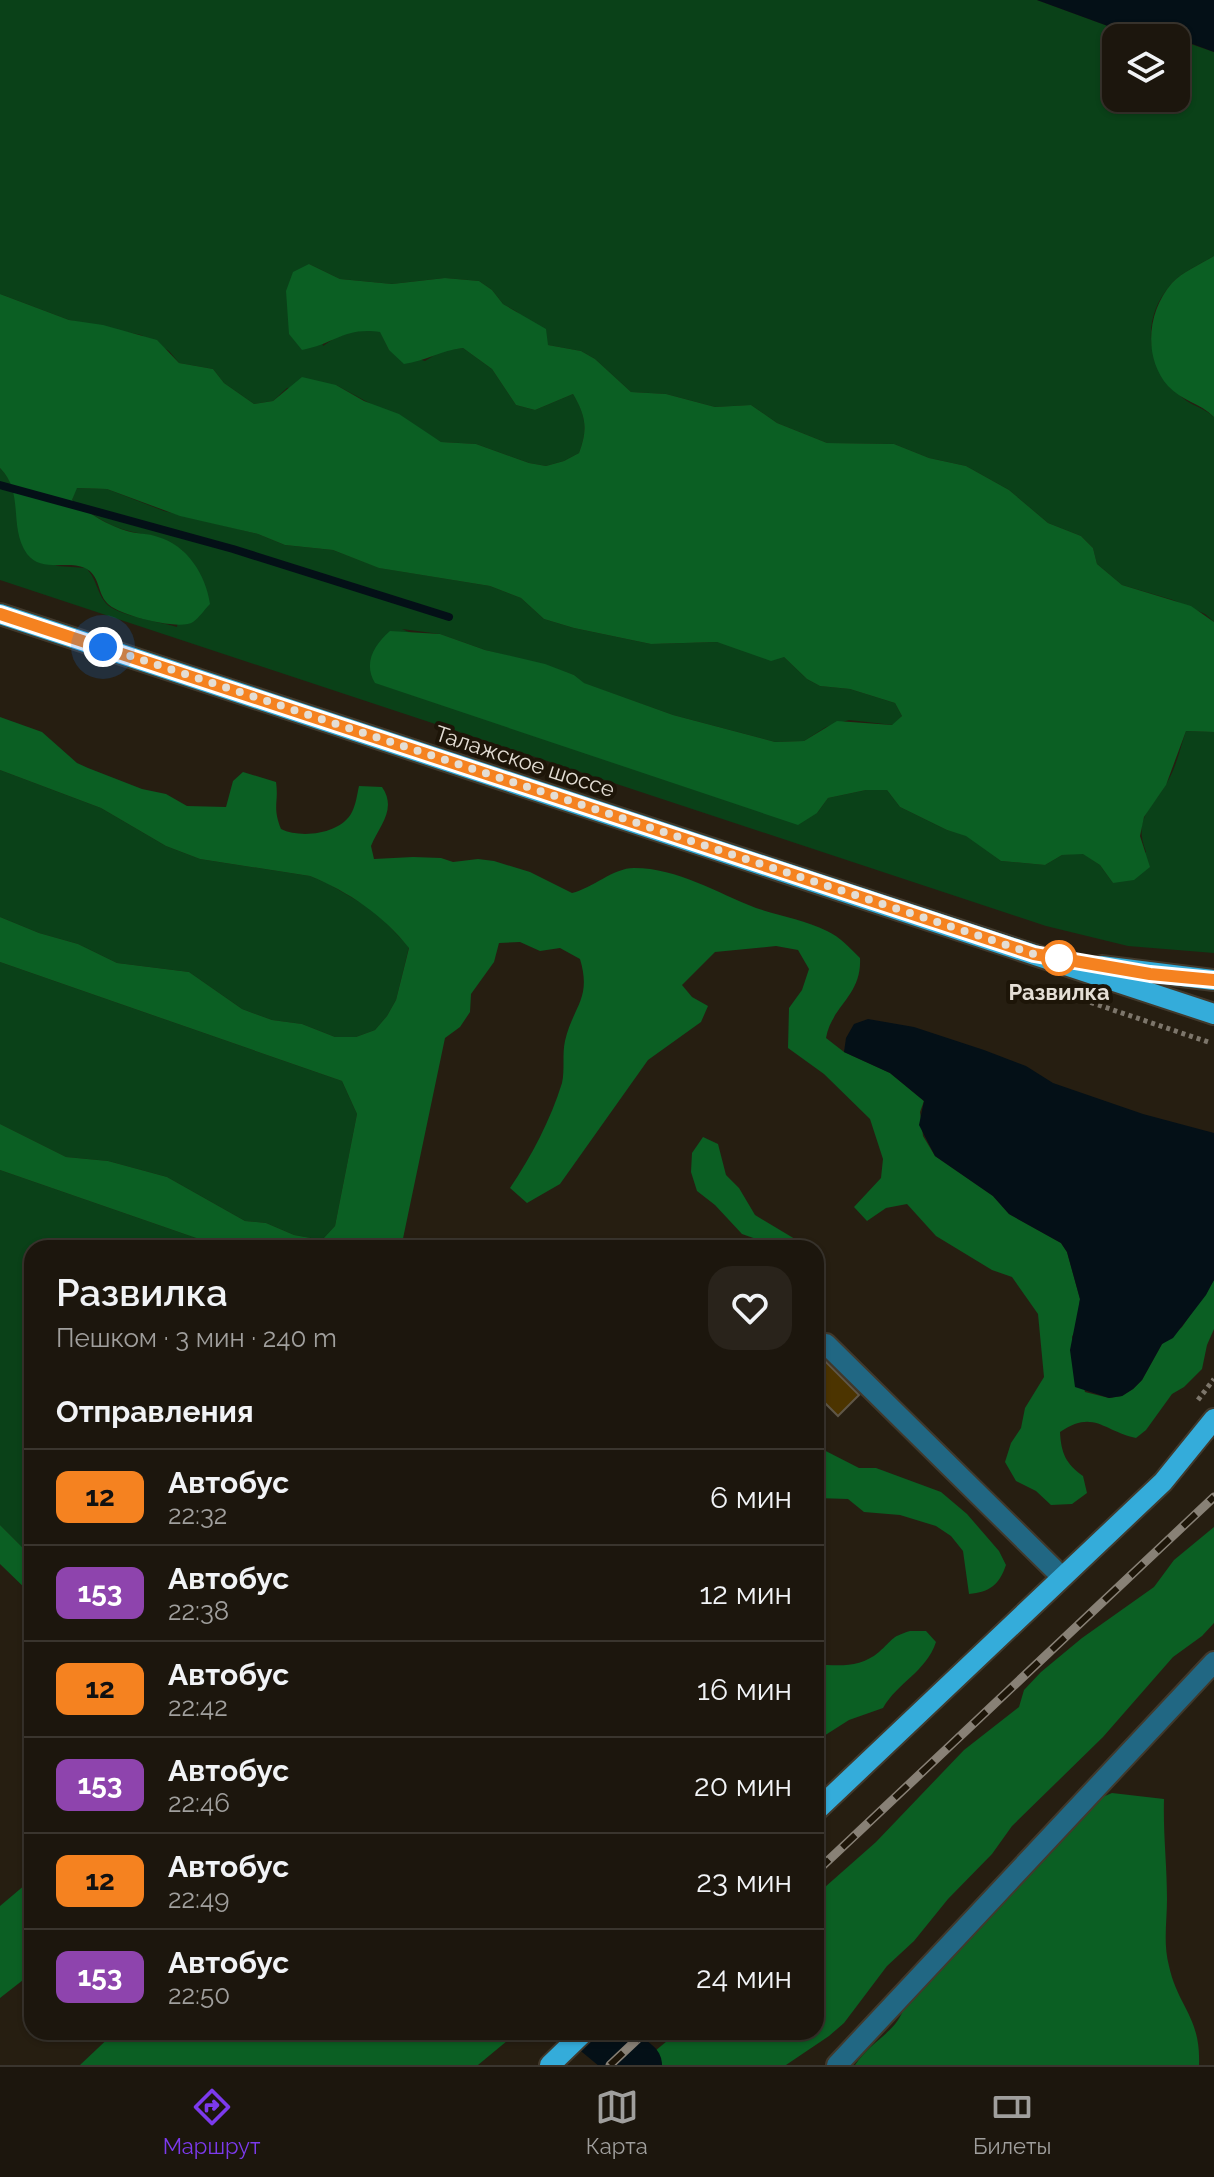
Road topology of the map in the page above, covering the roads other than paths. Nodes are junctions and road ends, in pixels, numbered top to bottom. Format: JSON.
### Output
{"nodes":[{"id":1,"x":0,"y":614,"type":"edge"},
{"id":2,"x":1034,"y":954,"type":"junction"},
{"id":3,"x":1214,"y":980,"type":"edge"},
{"id":4,"x":1214,"y":1014,"type":"edge"},
{"id":5,"x":826,"y":1344,"type":"dead end"},
{"id":6,"x":1214,"y":1419,"type":"edge"},
{"id":7,"x":1061,"y":1576,"type":"junction"},
{"id":8,"x":1214,"y":1662,"type":"edge"},
{"id":9,"x":824,"y":1803,"type":"edge"},
{"id":10,"x":576,"y":2040,"type":"edge"},
{"id":11,"x":550,"y":2065,"type":"edge"},
{"id":12,"x":837,"y":2065,"type":"edge"}],
"edges":[{"from":1,"to":2,"type":"main road","name":"Талажское шоссе"},
{"from":2,"to":3,"type":"main road","name":"Талажское шоссе"},
{"from":2,"to":4,"type":"main road","name":"Талажское шоссе"},
{"from":5,"to":7,"type":"street"},
{"from":6,"to":7,"type":"main road"},
{"from":7,"to":9,"type":"main road"},
{"from":8,"to":12,"type":"street"},
{"from":10,"to":11,"type":"main road"}]}
